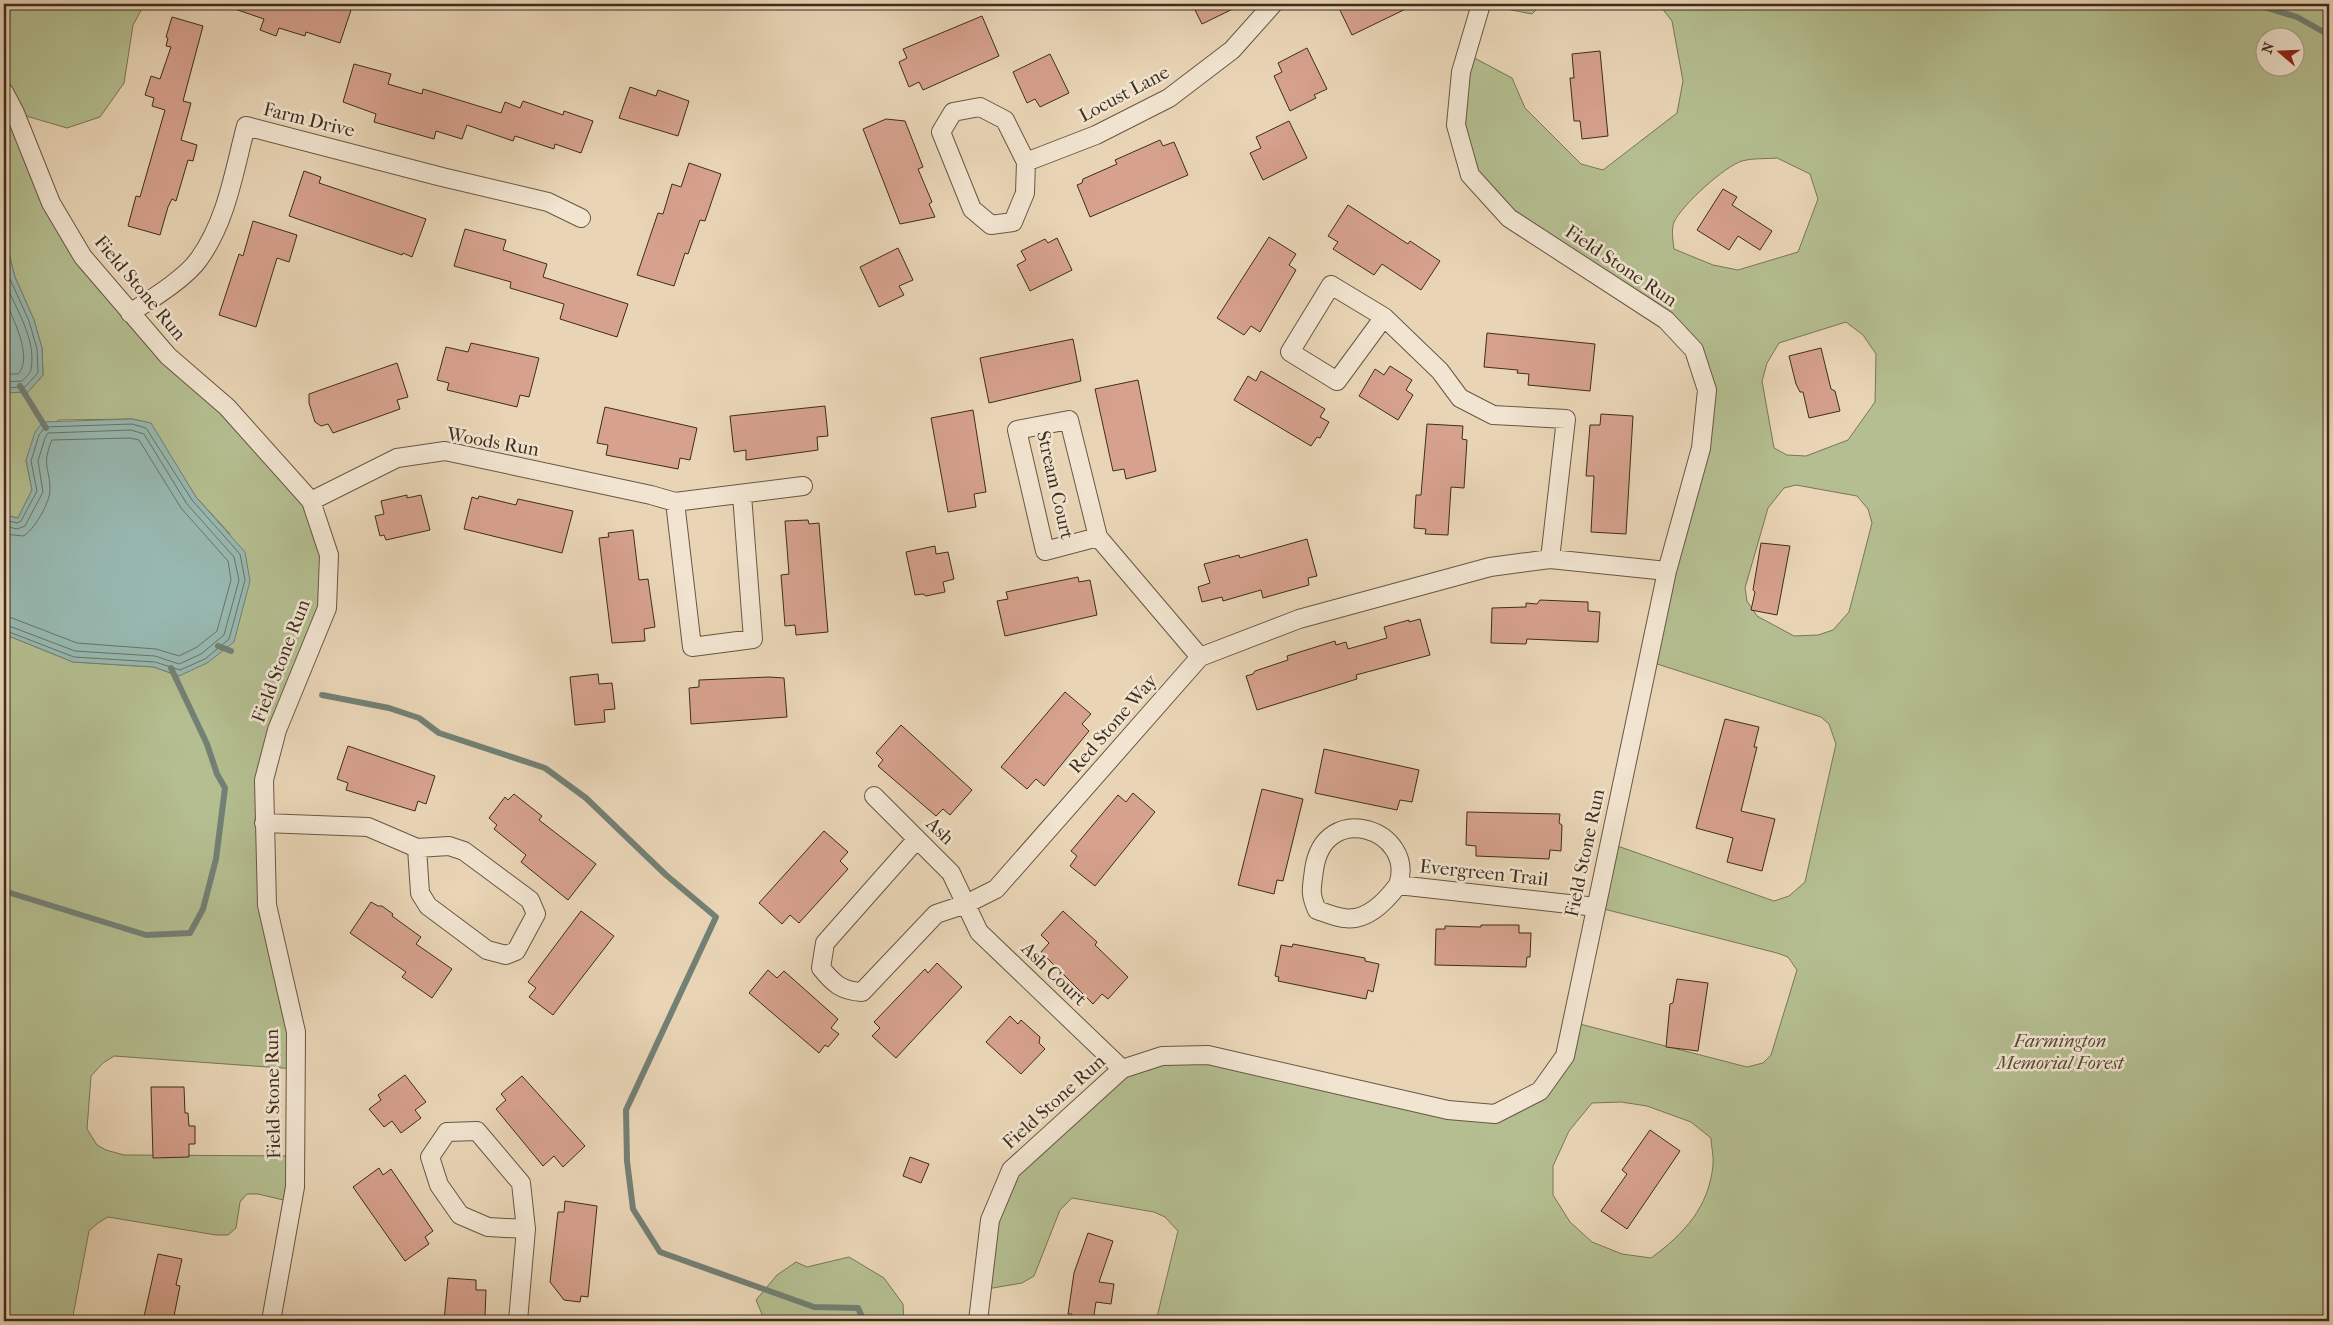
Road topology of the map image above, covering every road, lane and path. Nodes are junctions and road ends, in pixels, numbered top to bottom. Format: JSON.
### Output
{"nodes":[{"id":1,"x":1273,"y":4,"type":"edge"},
{"id":2,"x":1481,"y":4,"type":"edge"},
{"id":3,"x":4,"y":92,"type":"edge"},
{"id":4,"x":1026,"y":162,"type":"junction"},
{"id":5,"x":581,"y":218,"type":"dead end"},
{"id":6,"x":130,"y":313,"type":"junction"},
{"id":7,"x":1384,"y":317,"type":"junction"},
{"id":8,"x":803,"y":486,"type":"dead end"},
{"id":9,"x":742,"y":495,"type":"junction"},
{"id":10,"x":311,"y":501,"type":"junction"},
{"id":11,"x":675,"y":502,"type":"junction"},
{"id":12,"x":1098,"y":537,"type":"junction"},
{"id":13,"x":1550,"y":559,"type":"junction"},
{"id":14,"x":1667,"y":571,"type":"junction"},
{"id":15,"x":1200,"y":657,"type":"junction"},
{"id":16,"x":874,"y":796,"type":"dead end"},
{"id":17,"x":264,"y":823,"type":"junction"},
{"id":18,"x":917,"y":839,"type":"junction"},
{"id":19,"x":417,"y":848,"type":"junction"},
{"id":20,"x":1398,"y":885,"type":"junction"},
{"id":21,"x":966,"y":904,"type":"junction"},
{"id":22,"x":1596,"y":907,"type":"junction"},
{"id":23,"x":1122,"y":1069,"type":"junction"},
{"id":24,"x":526,"y":1229,"type":"junction"},
{"id":25,"x":271,"y":1321,"type":"edge"},
{"id":26,"x":518,"y":1321,"type":"edge"},
{"id":27,"x":978,"y":1321,"type":"edge"}],
"edges":[{"from":1,"to":4,"type":"street","name":"Locust Lane"},
{"from":2,"to":14,"type":"street","name":"Field Stone Run"},
{"from":3,"to":6,"type":"street","name":"Field Stone Run"},
{"from":4,"to":4,"type":"street"},
{"from":5,"to":6,"type":"street","name":"Farm Drive"},
{"from":6,"to":10,"type":"street","name":"Field Stone Run"},
{"from":7,"to":7,"type":"street"},
{"from":7,"to":13,"type":"street"},
{"from":8,"to":9,"type":"street","name":"Woods Run"},
{"from":9,"to":11,"type":"street","name":"Woods Run"},
{"from":9,"to":11,"type":"street"},
{"from":10,"to":11,"type":"street","name":"Woods Run"},
{"from":10,"to":17,"type":"street","name":"Field Stone Run"},
{"from":12,"to":12,"type":"street","name":"Stream Court"},
{"from":12,"to":15,"type":"street","name":"Stream Court"},
{"from":13,"to":14,"type":"street","name":"Red Stone Way"},
{"from":13,"to":15,"type":"street","name":"Red Stone Way"},
{"from":14,"to":22,"type":"street","name":"Field Stone Run"},
{"from":15,"to":21,"type":"street","name":"Red Stone Way"},
{"from":16,"to":18,"type":"street","name":"Ash"},
{"from":17,"to":19,"type":"street"},
{"from":17,"to":25,"type":"street","name":"Field Stone Run"},
{"from":18,"to":21,"type":"street","name":"Ash"},
{"from":18,"to":21,"type":"street","name":"Red Stone Way"},
{"from":19,"to":19,"type":"street"},
{"from":20,"to":20,"type":"street","name":"Evergreen Trail"},
{"from":20,"to":22,"type":"street","name":"Evergreen Trail"},
{"from":21,"to":23,"type":"street","name":"Ash Court"},
{"from":22,"to":23,"type":"street","name":"Field Stone Run"},
{"from":23,"to":27,"type":"street","name":"Field Stone Run"},
{"from":24,"to":24,"type":"street"},
{"from":24,"to":26,"type":"street"}]}
